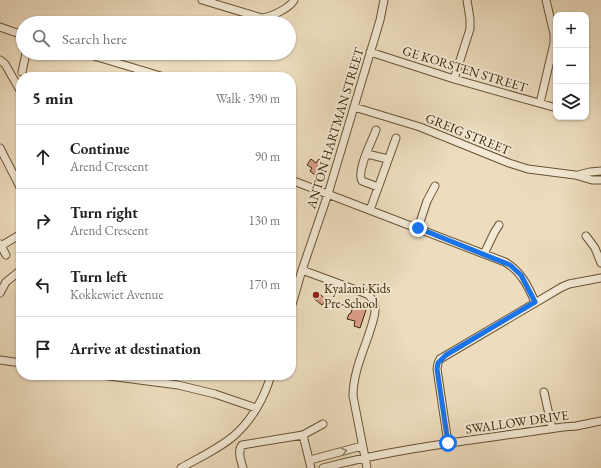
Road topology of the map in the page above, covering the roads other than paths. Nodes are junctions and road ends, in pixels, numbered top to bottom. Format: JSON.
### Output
{"nodes":[{"id":1,"x":202,"y":0,"type":"edge"},
{"id":2,"x":294,"y":0,"type":"edge"},
{"id":3,"x":384,"y":0,"type":"edge"},
{"id":4,"x":467,"y":0,"type":"edge"},
{"id":5,"x":546,"y":0,"type":"edge"},
{"id":6,"x":255,"y":16,"type":"edge"},
{"id":7,"x":268,"y":16,"type":"edge"},
{"id":8,"x":0,"y":27,"type":"edge"},
{"id":9,"x":16,"y":33,"type":"edge"},
{"id":10,"x":370,"y":52,"type":"junction"},
{"id":11,"x":0,"y":60,"type":"edge"},
{"id":12,"x":25,"y":60,"type":"edge"},
{"id":13,"x":104,"y":60,"type":"edge"},
{"id":14,"x":22,"y":72,"type":"dead end"},
{"id":15,"x":138,"y":72,"type":"edge"},
{"id":16,"x":454,"y":79,"type":"junction"},
{"id":17,"x":16,"y":83,"type":"edge"},
{"id":18,"x":540,"y":104,"type":"junction"},
{"id":19,"x":354,"y":107,"type":"junction"},
{"id":20,"x":553,"y":107,"type":"dead end"},
{"id":21,"x":376,"y":130,"type":"dead end"},
{"id":22,"x":396,"y":138,"type":"dead end"},
{"id":23,"x":0,"y":148,"type":"edge"},
{"id":24,"x":367,"y":154,"type":"junction"},
{"id":25,"x":388,"y":159,"type":"junction"},
{"id":26,"x":601,"y":171,"type":"edge"},
{"id":27,"x":575,"y":176,"type":"junction"},
{"id":28,"x":16,"y":179,"type":"edge"},
{"id":29,"x":601,"y":180,"type":"edge"},
{"id":30,"x":296,"y":182,"type":"edge"},
{"id":31,"x":435,"y":186,"type":"dead end"},
{"id":32,"x":378,"y":187,"type":"junction"},
{"id":33,"x":328,"y":194,"type":"junction"},
{"id":34,"x":370,"y":210,"type":"junction"},
{"id":35,"x":499,"y":225,"type":"dead end"},
{"id":36,"x":418,"y":228,"type":"junction"},
{"id":37,"x":586,"y":236,"type":"dead end"},
{"id":38,"x":16,"y":237,"type":"edge"},
{"id":39,"x":0,"y":245,"type":"edge"},
{"id":40,"x":484,"y":254,"type":"junction"},
{"id":41,"x":6,"y":255,"type":"dead end"},
{"id":42,"x":601,"y":263,"type":"edge"},
{"id":43,"x":302,"y":270,"type":"junction"},
{"id":44,"x":16,"y":274,"type":"edge"},
{"id":45,"x":601,"y":278,"type":"edge"},
{"id":46,"x":296,"y":291,"type":"edge"},
{"id":47,"x":0,"y":293,"type":"edge"},
{"id":48,"x":535,"y":302,"type":"junction"},
{"id":49,"x":0,"y":360,"type":"edge"},
{"id":50,"x":16,"y":362,"type":"edge"},
{"id":51,"x":140,"y":380,"type":"edge"},
{"id":52,"x":269,"y":380,"type":"edge"},
{"id":53,"x":544,"y":392,"type":"dead end"},
{"id":54,"x":256,"y":408,"type":"junction"},
{"id":55,"x":601,"y":421,"type":"edge"},
{"id":56,"x":323,"y":424,"type":"dead end"},
{"id":57,"x":552,"y":428,"type":"junction"},
{"id":58,"x":303,"y":434,"type":"junction"},
{"id":59,"x":448,"y":443,"type":"junction"},
{"id":60,"x":362,"y":446,"type":"junction"},
{"id":61,"x":365,"y":458,"type":"junction"},
{"id":62,"x":310,"y":460,"type":"junction"},
{"id":63,"x":181,"y":468,"type":"edge"},
{"id":64,"x":243,"y":468,"type":"edge"},
{"id":65,"x":311,"y":468,"type":"edge"},
{"id":66,"x":323,"y":468,"type":"edge"},
{"id":67,"x":367,"y":468,"type":"edge"}],
"edges":[{"from":1,"to":6,"type":"street"},
{"from":2,"to":7,"type":"street"},
{"from":3,"to":10,"type":"street","name":"ANTON HARTMAN STREET"},
{"from":4,"to":16,"type":"street"},
{"from":5,"to":18,"type":"street"},
{"from":8,"to":9,"type":"street"},
{"from":10,"to":16,"type":"street","name":"GE KORSTEN STREET"},
{"from":10,"to":19,"type":"street","name":"ANTON HARTMAN STREET"},
{"from":11,"to":17,"type":"street"},
{"from":12,"to":14,"type":"street"},
{"from":13,"to":15,"type":"street"},
{"from":16,"to":18,"type":"street","name":"GE KORSTEN STREET"},
{"from":18,"to":20,"type":"street","name":"GE KORSTEN STREET"},
{"from":19,"to":27,"type":"street","name":"GREIG STREET"},
{"from":19,"to":33,"type":"street","name":"ANTON HARTMAN STREET"},
{"from":21,"to":24,"type":"street"},
{"from":22,"to":25,"type":"street"},
{"from":23,"to":28,"type":"street"},
{"from":24,"to":25,"type":"street"},
{"from":24,"to":32,"type":"street"},
{"from":25,"to":32,"type":"street"},
{"from":26,"to":27,"type":"street","name":"GREIG STREET"},
{"from":27,"to":29,"type":"street","name":"GREIG STREET"},
{"from":30,"to":33,"type":"street"},
{"from":31,"to":36,"type":"street"},
{"from":32,"to":34,"type":"street"},
{"from":33,"to":34,"type":"street"},
{"from":33,"to":43,"type":"street","name":"ANTON HARTMAN STREET"},
{"from":34,"to":36,"type":"street"},
{"from":35,"to":40,"type":"street"},
{"from":36,"to":40,"type":"street"},
{"from":37,"to":42,"type":"street"},
{"from":38,"to":39,"type":"street"},
{"from":39,"to":41,"type":"street"},
{"from":40,"to":48,"type":"street"},
{"from":43,"to":46,"type":"street","name":"ANTON HARTMAN STREET"},
{"from":43,"to":60,"type":"street"},
{"from":44,"to":47,"type":"street"},
{"from":45,"to":48,"type":"street"},
{"from":48,"to":59,"type":"street"},
{"from":49,"to":50,"type":"street"},
{"from":51,"to":54,"type":"street"},
{"from":52,"to":54,"type":"street"},
{"from":53,"to":57,"type":"street"},
{"from":54,"to":63,"type":"street"},
{"from":55,"to":57,"type":"street","name":"SWALLOW DRIVE"},
{"from":56,"to":58,"type":"street"},
{"from":57,"to":59,"type":"street","name":"SWALLOW DRIVE"},
{"from":58,"to":62,"type":"street"},
{"from":58,"to":64,"type":"street"},
{"from":59,"to":61,"type":"street","name":"SWALLOW DRIVE"},
{"from":60,"to":61,"type":"street"},
{"from":62,"to":60,"type":"street","one_way":true},
{"from":61,"to":66,"type":"street","name":"SWALLOW DRIVE"},
{"from":61,"to":67,"type":"street"},
{"from":62,"to":65,"type":"street"}]}
